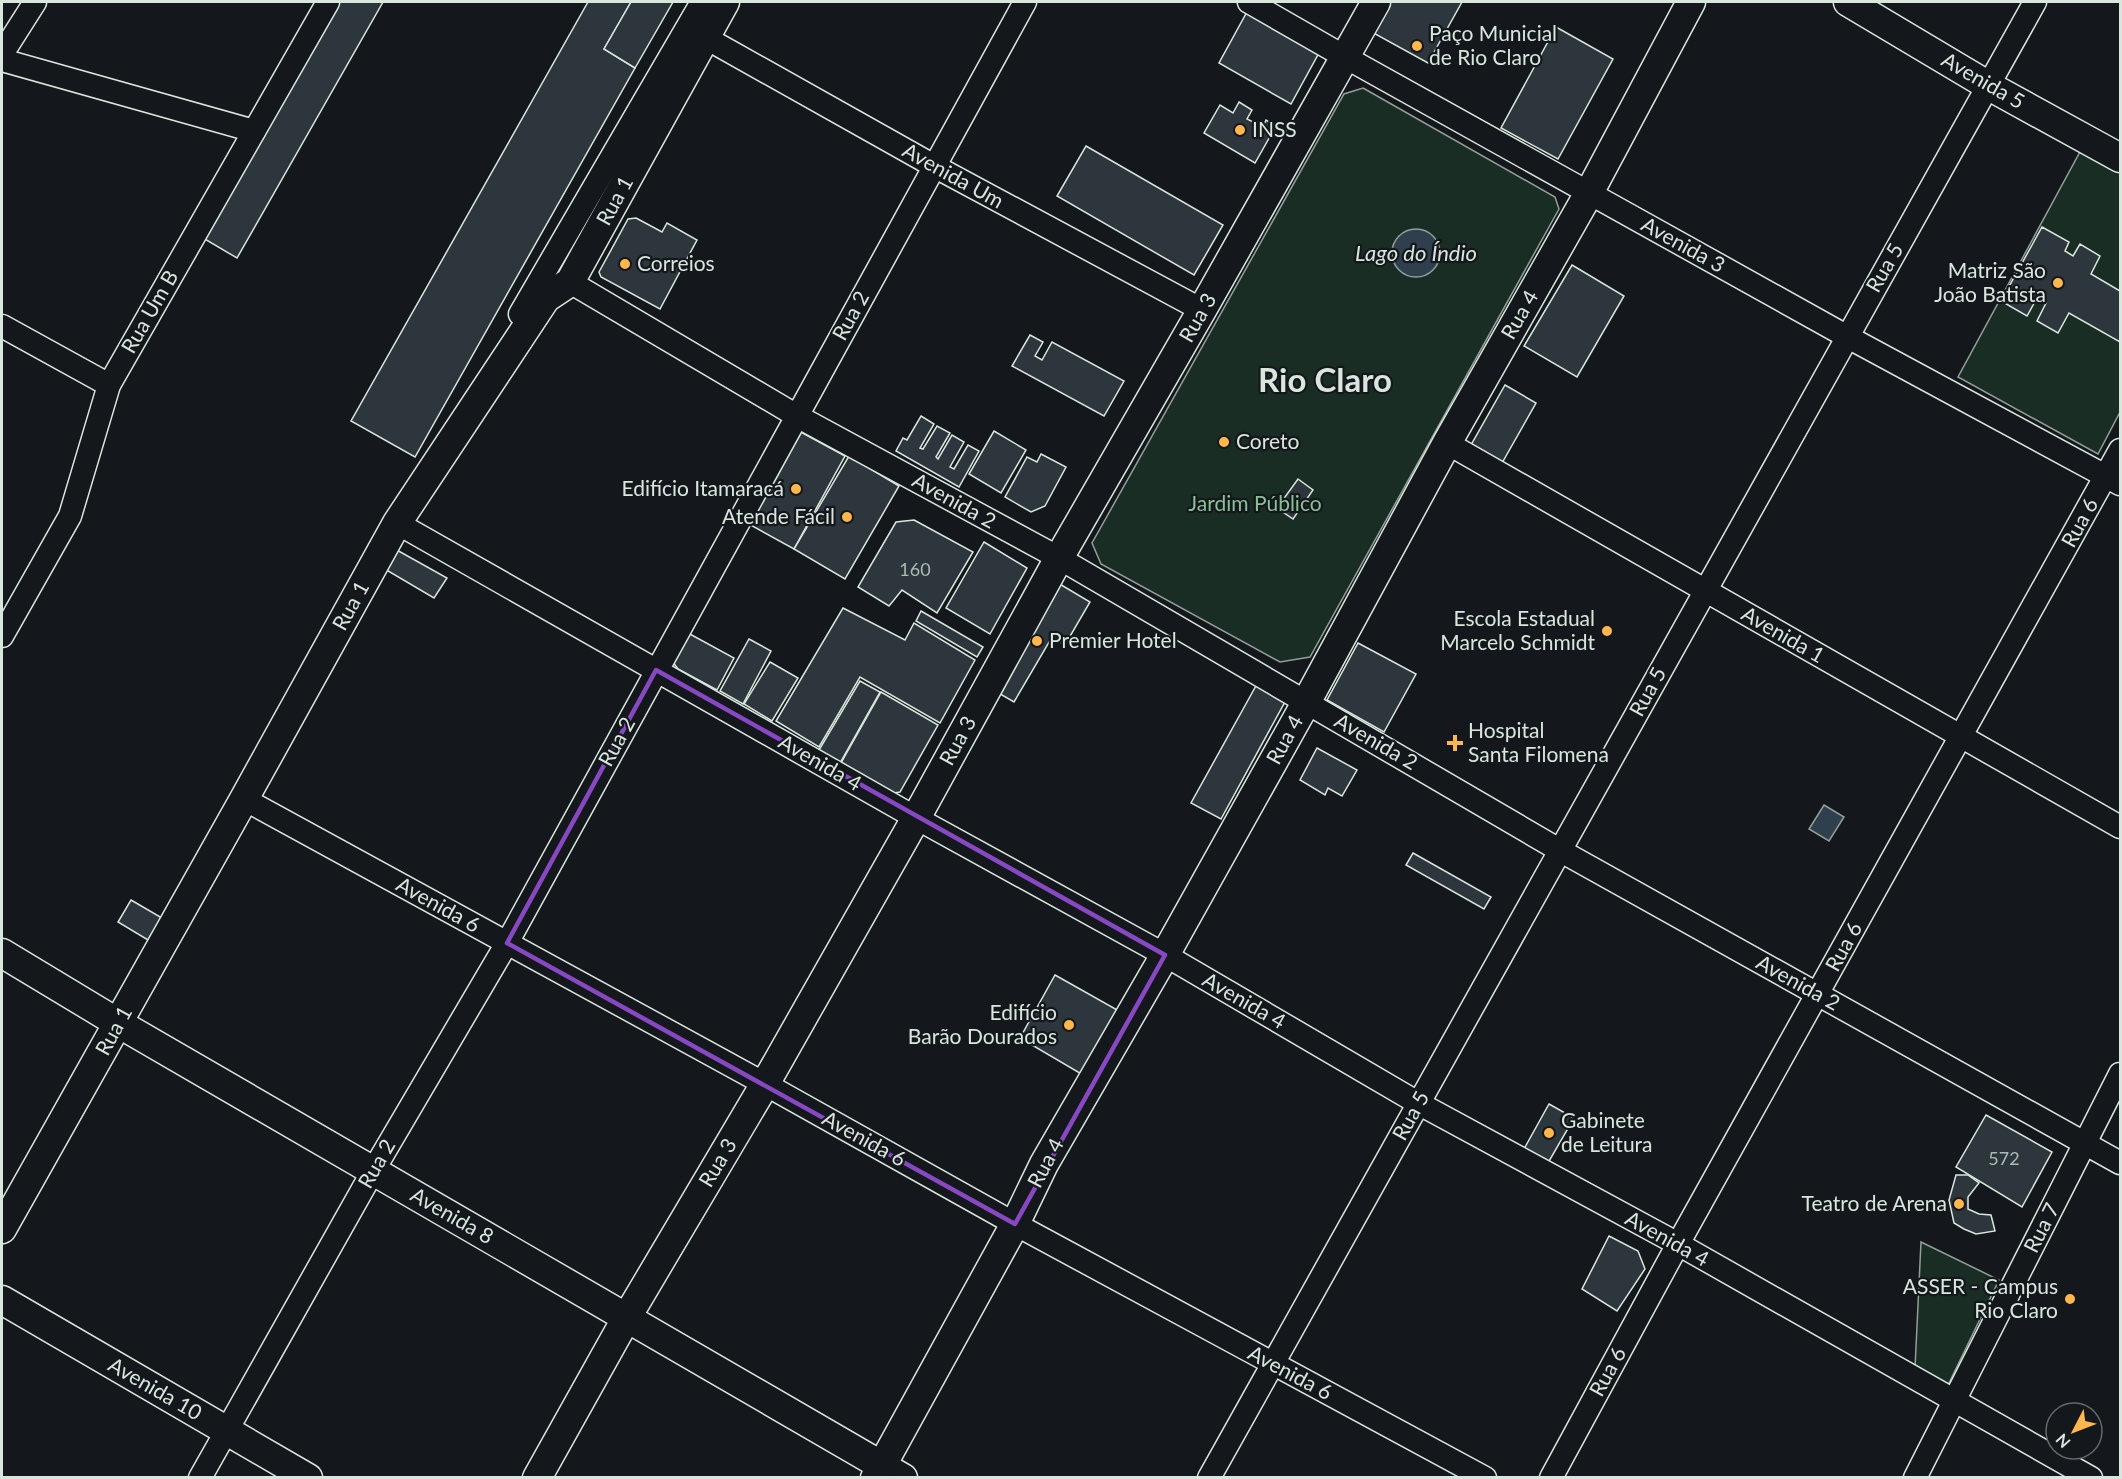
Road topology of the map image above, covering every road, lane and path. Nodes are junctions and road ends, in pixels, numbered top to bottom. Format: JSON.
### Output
{"nodes":[{"id":1,"x":35,"y":2,"type":"edge"},
{"id":2,"x":328,"y":2,"type":"edge"},
{"id":3,"x":702,"y":2,"type":"edge"},
{"id":4,"x":725,"y":2,"type":"edge"},
{"id":5,"x":1025,"y":2,"type":"edge"},
{"id":6,"x":1249,"y":2,"type":"edge"},
{"id":7,"x":1376,"y":2,"type":"edge"},
{"id":8,"x":1691,"y":2,"type":"edge"},
{"id":9,"x":1848,"y":2,"type":"edge"},
{"id":10,"x":2035,"y":2,"type":"edge"},
{"id":11,"x":706,"y":38,"type":"junction"},
{"id":12,"x":2,"y":54,"type":"edge"},
{"id":13,"x":1345,"y":57,"type":"junction"},
{"id":14,"x":2,"y":60,"type":"edge"},
{"id":15,"x":1989,"y":86,"type":"junction"},
{"id":16,"x":254,"y":131,"type":"junction"},
{"id":17,"x":2121,"y":158,"type":"edge"},
{"id":18,"x":934,"y":166,"type":"junction"},
{"id":19,"x":1589,"y":193,"type":"junction"},
{"id":20,"x":570,"y":282,"type":"junction"},
{"id":21,"x":1202,"y":310,"type":"junction"},
{"id":22,"x":2,"y":326,"type":"edge"},
{"id":23,"x":1846,"y":336,"type":"junction"},
{"id":24,"x":109,"y":385,"type":"junction"},
{"id":25,"x":797,"y":416,"type":"junction"},
{"id":26,"x":1446,"y":443,"type":"junction"},
{"id":27,"x":2121,"y":450,"type":"edge"},
{"id":28,"x":434,"y":466,"type":"junction"},
{"id":29,"x":2113,"y":480,"type":"edge"},
{"id":30,"x":397,"y":523,"type":"junction"},
{"id":31,"x":1059,"y":558,"type":"junction"},
{"id":32,"x":1704,"y":590,"type":"junction"},
{"id":33,"x":2,"y":636,"type":"edge"},
{"id":34,"x":657,"y":670,"type":"junction"},
{"id":35,"x":1306,"y":701,"type":"junction"},
{"id":36,"x":1960,"y":736,"type":"junction"},
{"id":37,"x":244,"y":799,"type":"junction"},
{"id":38,"x":916,"y":818,"type":"junction"},
{"id":39,"x":2121,"y":827,"type":"edge"},
{"id":40,"x":1561,"y":851,"type":"junction"},
{"id":41,"x":507,"y":943,"type":"junction"},
{"id":42,"x":2,"y":953,"type":"edge"},
{"id":43,"x":1165,"y":955,"type":"junction"},
{"id":44,"x":1818,"y":994,"type":"junction"},
{"id":45,"x":118,"y":1023,"type":"junction"},
{"id":46,"x":2121,"y":1074,"type":"edge"},
{"id":47,"x":765,"y":1084,"type":"junction"},
{"id":48,"x":1418,"y":1103,"type":"junction"},
{"id":49,"x":2085,"y":1143,"type":"junction"},
{"id":50,"x":2121,"y":1163,"type":"edge"},
{"id":51,"x":373,"y":1170,"type":"junction"},
{"id":52,"x":1015,"y":1224,"type":"junction"},
{"id":53,"x":2,"y":1229,"type":"edge"},
{"id":54,"x":1678,"y":1244,"type":"junction"},
{"id":55,"x":2,"y":1300,"type":"edge"},
{"id":56,"x":627,"y":1317,"type":"junction"},
{"id":57,"x":1272,"y":1364,"type":"junction"},
{"id":58,"x":1954,"y":1401,"type":"junction"},
{"id":59,"x":226,"y":1430,"type":"junction"},
{"id":60,"x":887,"y":1473,"type":"edge"},
{"id":61,"x":200,"y":1478,"type":"edge"},
{"id":62,"x":308,"y":1478,"type":"edge"},
{"id":63,"x":537,"y":1478,"type":"edge"},
{"id":64,"x":1209,"y":1478,"type":"edge"},
{"id":65,"x":1485,"y":1478,"type":"edge"},
{"id":66,"x":1551,"y":1478,"type":"edge"},
{"id":67,"x":1915,"y":1478,"type":"edge"},
{"id":68,"x":2091,"y":1478,"type":"edge"}],
"edges":[{"from":1,"to":12,"type":"street"},
{"from":2,"to":16,"type":"street","name":"Rua Um B"},
{"from":3,"to":28,"type":"street"},
{"from":4,"to":11,"type":"main road","name":"Rua 1"},
{"from":5,"to":18,"type":"street","name":"Rua 2"},
{"from":6,"to":13,"type":"street","name":"Avenida 3"},
{"from":7,"to":13,"type":"main road","name":"Rua 3"},
{"from":8,"to":19,"type":"main road","name":"Rua 4"},
{"from":9,"to":15,"type":"main road","name":"Avenida 5"},
{"from":10,"to":15,"type":"street","name":"Rua 5"},
{"from":11,"to":18,"type":"street","name":"Avenida Um"},
{"from":11,"to":20,"type":"main road","name":"Rua 1"},
{"from":13,"to":19,"type":"street","name":"Avenida 3"},
{"from":13,"to":21,"type":"main road","name":"Rua 3"},
{"from":14,"to":16,"type":"street"},
{"from":15,"to":17,"type":"main road","name":"Avenida 5"},
{"from":15,"to":23,"type":"street","name":"Rua 5"},
{"from":16,"to":24,"type":"street","name":"Rua Um B"},
{"from":18,"to":21,"type":"street","name":"Avenida Um"},
{"from":18,"to":25,"type":"street","name":"Rua 2"},
{"from":19,"to":23,"type":"street","name":"Avenida 3"},
{"from":19,"to":26,"type":"main road","name":"Rua 4"},
{"from":20,"to":25,"type":"street","name":"Avenida 2"},
{"from":20,"to":28,"type":"main road","name":"Rua 1"},
{"from":21,"to":31,"type":"main road","name":"Rua 3"},
{"from":22,"to":24,"type":"street"},
{"from":23,"to":29,"type":"street","name":"Avenida 3"},
{"from":23,"to":32,"type":"street","name":"Rua 5"},
{"from":24,"to":33,"type":"street","name":"Rua Um B"},
{"from":25,"to":31,"type":"street","name":"Avenida 2"},
{"from":25,"to":34,"type":"street","name":"Rua 2"},
{"from":26,"to":32,"type":"street","name":"Avenida 1"},
{"from":26,"to":35,"type":"main road","name":"Rua 4"},
{"from":27,"to":29,"type":"street","name":"Rua 6"},
{"from":28,"to":30,"type":"main road","name":"Rua 1"},
{"from":29,"to":36,"type":"street","name":"Rua 6"},
{"from":30,"to":34,"type":"street","name":"Avenida 4"},
{"from":30,"to":37,"type":"main road","name":"Rua 1"},
{"from":31,"to":35,"type":"street","name":"Avenida 2"},
{"from":31,"to":38,"type":"main road","name":"Rua 3"},
{"from":32,"to":36,"type":"street","name":"Avenida 1"},
{"from":32,"to":40,"type":"street","name":"Rua 5"},
{"from":34,"to":38,"type":"street","name":"Avenida 4"},
{"from":34,"to":41,"type":"street","name":"Rua 2"},
{"from":35,"to":40,"type":"street","name":"Avenida 2"},
{"from":35,"to":43,"type":"main road","name":"Rua 4"},
{"from":36,"to":39,"type":"street","name":"Avenida 1"},
{"from":36,"to":44,"type":"street","name":"Rua 6"},
{"from":37,"to":41,"type":"street","name":"Avenida 6"},
{"from":37,"to":45,"type":"main road","name":"Rua 1"},
{"from":38,"to":43,"type":"street","name":"Avenida 4"},
{"from":38,"to":47,"type":"main road","name":"Rua 3"},
{"from":40,"to":44,"type":"street","name":"Avenida 2"},
{"from":40,"to":48,"type":"street","name":"Rua 5"},
{"from":41,"to":47,"type":"street","name":"Avenida 6"},
{"from":41,"to":51,"type":"street","name":"Rua 2"},
{"from":42,"to":45,"type":"main road","name":"Avenida 8"},
{"from":43,"to":48,"type":"street","name":"Avenida 4"},
{"from":43,"to":52,"type":"main road","name":"Rua 4"},
{"from":44,"to":49,"type":"street","name":"Avenida 2"},
{"from":44,"to":54,"type":"street","name":"Rua 6"},
{"from":45,"to":51,"type":"main road","name":"Avenida 8"},
{"from":45,"to":53,"type":"main road","name":"Rua 1"},
{"from":46,"to":49,"type":"street","name":"Rua 7"},
{"from":47,"to":52,"type":"street","name":"Avenida 6"},
{"from":47,"to":56,"type":"main road","name":"Rua 3"},
{"from":48,"to":54,"type":"street","name":"Avenida 4"},
{"from":48,"to":57,"type":"street","name":"Rua 5"},
{"from":49,"to":50,"type":"street","name":"Avenida 2"},
{"from":49,"to":58,"type":"street","name":"Rua 7"},
{"from":51,"to":56,"type":"main road","name":"Avenida 8"},
{"from":51,"to":59,"type":"street","name":"Rua 2"},
{"from":52,"to":57,"type":"street","name":"Avenida 6"},
{"from":52,"to":60,"type":"main road","name":"Rua 4"},
{"from":54,"to":58,"type":"street","name":"Avenida 4"},
{"from":54,"to":66,"type":"street","name":"Rua 6"},
{"from":55,"to":59,"type":"main road","name":"Avenida 10"},
{"from":56,"to":60,"type":"main road","name":"Avenida 8"},
{"from":56,"to":63,"type":"main road","name":"Rua 3"},
{"from":57,"to":64,"type":"street","name":"Rua 5"},
{"from":57,"to":65,"type":"street","name":"Avenida 6"},
{"from":58,"to":67,"type":"street","name":"Rua 7"},
{"from":58,"to":68,"type":"street","name":"Avenida 4"},
{"from":59,"to":61,"type":"street","name":"Rua 2"},
{"from":59,"to":62,"type":"main road","name":"Avenida 10"}]}
